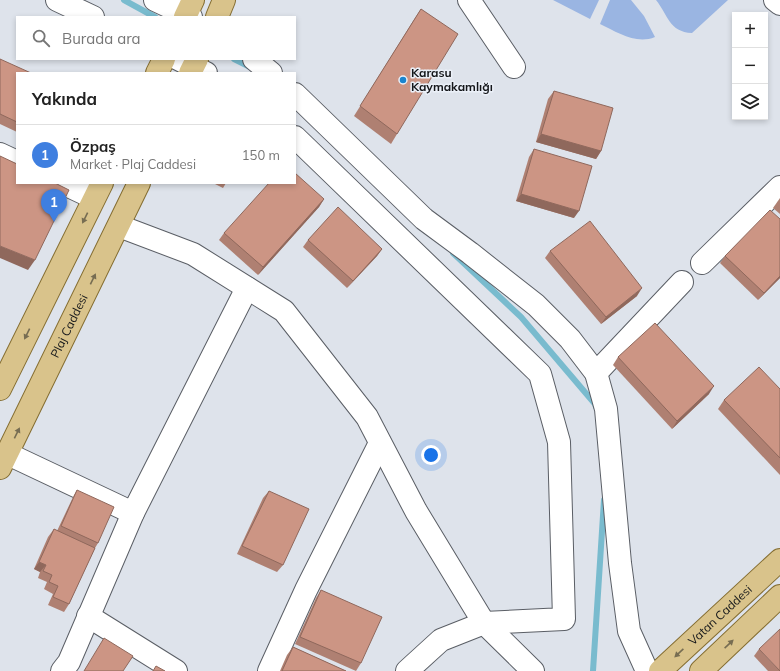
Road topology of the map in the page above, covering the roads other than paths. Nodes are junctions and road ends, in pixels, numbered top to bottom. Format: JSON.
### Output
{"nodes":[{"id":1,"x":57,"y":0,"type":"edge"},
{"id":2,"x":155,"y":0,"type":"edge"},
{"id":3,"x":224,"y":0,"type":"edge"},
{"id":4,"x":469,"y":0,"type":"edge"},
{"id":5,"x":775,"y":0,"type":"edge"},
{"id":6,"x":780,"y":4,"type":"edge"},
{"id":7,"x":189,"y":12,"type":"edge"},
{"id":8,"x":91,"y":16,"type":"edge"},
{"id":9,"x":216,"y":16,"type":"edge"},
{"id":10,"x":164,"y":60,"type":"edge"},
{"id":11,"x":255,"y":60,"type":"edge"},
{"id":12,"x":514,"y":67,"type":"dead end"},
{"id":13,"x":158,"y":72,"type":"edge"},
{"id":14,"x":269,"y":72,"type":"edge"},
{"id":15,"x":296,"y":95,"type":"edge"},
{"id":16,"x":296,"y":138,"type":"edge"},
{"id":17,"x":0,"y":154,"type":"edge"},
{"id":18,"x":16,"y":162,"type":"edge"},
{"id":19,"x":66,"y":184,"type":"edge"},
{"id":20,"x":139,"y":184,"type":"edge"},
{"id":21,"x":780,"y":187,"type":"edge"},
{"id":22,"x":98,"y":191,"type":"edge"},
{"id":23,"x":119,"y":226,"type":"junction"},
{"id":24,"x":702,"y":264,"type":"dead end"},
{"id":25,"x":682,"y":282,"type":"dead end"},
{"id":26,"x":247,"y":288,"type":"junction"},
{"id":27,"x":596,"y":373,"type":"junction"},
{"id":28,"x":0,"y":389,"type":"edge"},
{"id":29,"x":380,"y":442,"type":"junction"},
{"id":30,"x":4,"y":461,"type":"edge"},
{"id":31,"x":132,"y":513,"type":"junction"},
{"id":32,"x":780,"y":560,"type":"edge"},
{"id":33,"x":780,"y":596,"type":"edge"},
{"id":34,"x":88,"y":616,"type":"junction"},
{"id":35,"x":484,"y":623,"type":"junction"},
{"id":36,"x":62,"y":671,"type":"edge"},
{"id":37,"x":176,"y":671,"type":"edge"},
{"id":38,"x":269,"y":671,"type":"edge"},
{"id":39,"x":407,"y":671,"type":"edge"},
{"id":40,"x":533,"y":671,"type":"edge"},
{"id":41,"x":647,"y":671,"type":"edge"},
{"id":42,"x":660,"y":671,"type":"edge"},
{"id":43,"x":701,"y":671,"type":"edge"}],
"edges":[{"from":1,"to":8,"type":"street"},
{"from":2,"to":7,"type":"street"},
{"from":3,"to":9,"type":"main road"},
{"from":4,"to":12,"type":"street"},
{"from":5,"to":6,"type":"street"},
{"from":10,"to":13,"type":"main road"},
{"from":11,"to":14,"type":"street"},
{"from":15,"to":27,"type":"street"},
{"from":16,"to":35,"type":"street"},
{"from":17,"to":18,"type":"street"},
{"from":19,"to":22,"type":"street"},
{"from":20,"to":23,"type":"main road","name":"Plaj Caddesi"},
{"from":21,"to":24,"type":"street"},
{"from":22,"to":28,"type":"main road","one_way":true},
{"from":23,"to":26,"type":"street"},
{"from":30,"to":23,"type":"main road","name":"Plaj Caddesi","one_way":true},
{"from":25,"to":27,"type":"street"},
{"from":26,"to":29,"type":"street"},
{"from":26,"to":31,"type":"street"},
{"from":27,"to":41,"type":"street"},
{"from":29,"to":35,"type":"street"},
{"from":29,"to":38,"type":"street"},
{"from":30,"to":31,"type":"street"},
{"from":31,"to":34,"type":"street"},
{"from":32,"to":42,"type":"main road","name":"Vatan Caddesi","one_way":true},
{"from":43,"to":33,"type":"main road","one_way":true},
{"from":34,"to":36,"type":"street"},
{"from":34,"to":37,"type":"street"},
{"from":35,"to":39,"type":"street"},
{"from":35,"to":40,"type":"street"}]}
